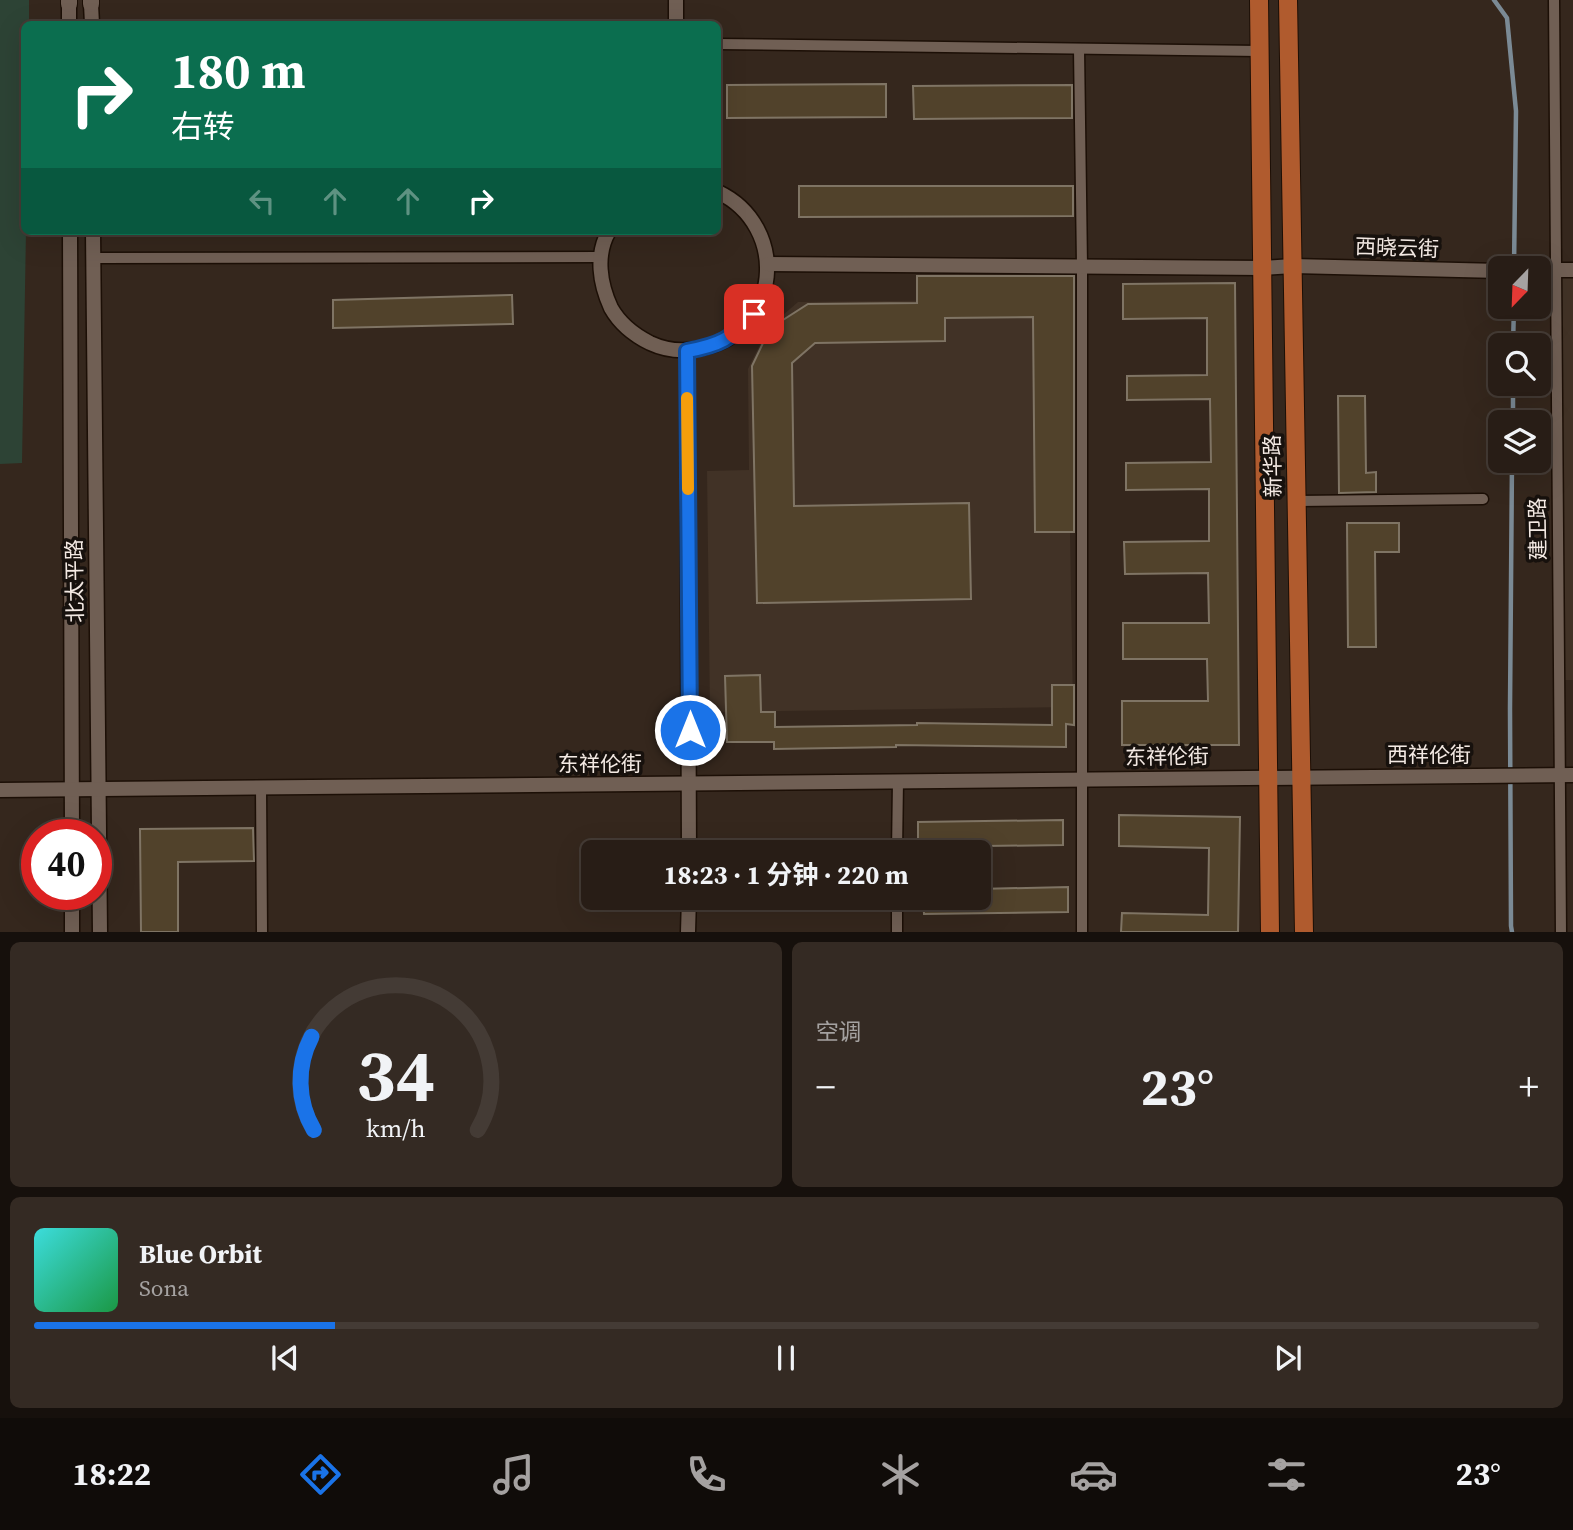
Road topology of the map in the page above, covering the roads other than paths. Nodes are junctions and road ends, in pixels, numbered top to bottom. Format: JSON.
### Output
{"nodes":[{"id":1,"x":676,"y":0,"type":"edge"},
{"id":2,"x":1259,"y":0,"type":"edge"},
{"id":3,"x":1288,"y":0,"type":"edge"},
{"id":4,"x":1554,"y":0,"type":"edge"},
{"id":5,"x":69,"y":2,"type":"edge"},
{"id":6,"x":91,"y":2,"type":"edge"},
{"id":7,"x":69,"y":21,"type":"edge"},
{"id":8,"x":92,"y":21,"type":"edge"},
{"id":9,"x":677,"y":21,"type":"edge"},
{"id":10,"x":721,"y":44,"type":"edge"},
{"id":11,"x":1079,"y":48,"type":"junction"},
{"id":12,"x":1259,"y":51,"type":"junction"},
{"id":13,"x":721,"y":194,"type":"edge"},
{"id":14,"x":69,"y":235,"type":"edge"},
{"id":15,"x":93,"y":235,"type":"edge"},
{"id":16,"x":607,"y":235,"type":"edge"},
{"id":17,"x":601,"y":257,"type":"junction"},
{"id":18,"x":93,"y":258,"type":"junction"},
{"id":19,"x":768,"y":264,"type":"junction"},
{"id":20,"x":1082,"y":266,"type":"junction"},
{"id":21,"x":1293,"y":266,"type":"junction"},
{"id":22,"x":1262,"y":268,"type":"junction"},
{"id":23,"x":1551,"y":270,"type":"edge"},
{"id":24,"x":1555,"y":270,"type":"junction"},
{"id":25,"x":1573,"y":270,"type":"edge"},
{"id":26,"x":1488,"y":271,"type":"edge"},
{"id":27,"x":687,"y":351,"type":"junction"},
{"id":28,"x":1483,"y":499,"type":"dead end"},
{"id":29,"x":1297,"y":501,"type":"junction"},
{"id":30,"x":1567,"y":775,"type":"edge"},
{"id":31,"x":1285,"y":777,"type":"junction"},
{"id":32,"x":1082,"y":779,"type":"junction"},
{"id":33,"x":898,"y":782,"type":"junction"},
{"id":34,"x":690,"y":784,"type":"junction"},
{"id":35,"x":261,"y":787,"type":"junction"},
{"id":36,"x":72,"y":789,"type":"junction"},
{"id":37,"x":98,"y":789,"type":"junction"},
{"id":38,"x":0,"y":790,"type":"edge"},
{"id":39,"x":72,"y":819,"type":"edge"},
{"id":40,"x":689,"y":840,"type":"edge"},
{"id":41,"x":897,"y":840,"type":"edge"},
{"id":42,"x":72,"y":910,"type":"edge"},
{"id":43,"x":689,"y":910,"type":"edge"},
{"id":44,"x":897,"y":910,"type":"edge"},
{"id":45,"x":72,"y":932,"type":"edge"},
{"id":46,"x":100,"y":932,"type":"edge"},
{"id":47,"x":262,"y":932,"type":"edge"},
{"id":48,"x":688,"y":932,"type":"edge"},
{"id":49,"x":897,"y":932,"type":"edge"},
{"id":50,"x":1082,"y":932,"type":"edge"},
{"id":51,"x":1270,"y":932,"type":"edge"},
{"id":52,"x":1304,"y":932,"type":"edge"},
{"id":53,"x":1561,"y":932,"type":"edge"}],
"edges":[{"from":1,"to":9,"type":"street"},
{"from":2,"to":12,"type":"main road"},
{"from":3,"to":21,"type":"main road","name":"新华路"},
{"from":4,"to":24,"type":"street","name":"建卫路"},
{"from":5,"to":7,"type":"street"},
{"from":6,"to":8,"type":"street"},
{"from":10,"to":11,"type":"street"},
{"from":11,"to":12,"type":"street"},
{"from":11,"to":20,"type":"street"},
{"from":12,"to":22,"type":"main road"},
{"from":13,"to":19,"type":"street"},
{"from":14,"to":36,"type":"street","name":"北太平路"},
{"from":15,"to":18,"type":"street","name":"北太平路"},
{"from":16,"to":17,"type":"street"},
{"from":17,"to":18,"type":"street"},
{"from":17,"to":27,"type":"street"},
{"from":18,"to":37,"type":"street","name":"北太平路"},
{"from":19,"to":20,"type":"street","name":"西晓云街"},
{"from":19,"to":27,"type":"street"},
{"from":20,"to":22,"type":"street","name":"西晓云街"},
{"from":20,"to":32,"type":"street"},
{"from":21,"to":22,"type":"street","name":"西晓云街"},
{"from":21,"to":26,"type":"street","name":"西晓云街"},
{"from":21,"to":29,"type":"main road","name":"新华路"},
{"from":22,"to":31,"type":"main road"},
{"from":23,"to":24,"type":"street"},
{"from":24,"to":25,"type":"street"},
{"from":24,"to":30,"type":"street","name":"建卫路"},
{"from":27,"to":34,"type":"street"},
{"from":28,"to":29,"type":"street"},
{"from":29,"to":31,"type":"main road","name":"新华路"},
{"from":30,"to":31,"type":"street","name":"西祥伦街"},
{"from":30,"to":53,"type":"street","name":"建卫路"},
{"from":31,"to":32,"type":"street","name":"东祥伦街"},
{"from":31,"to":51,"type":"main road"},
{"from":31,"to":52,"type":"main road","name":"新华路"},
{"from":32,"to":33,"type":"street","name":"东祥伦街"},
{"from":32,"to":50,"type":"street"},
{"from":33,"to":34,"type":"street","name":"东祥伦街"},
{"from":33,"to":41,"type":"street"},
{"from":34,"to":35,"type":"street","name":"东祥伦街"},
{"from":34,"to":40,"type":"street"},
{"from":35,"to":37,"type":"street","name":"东祥伦街"},
{"from":35,"to":47,"type":"street"},
{"from":36,"to":37,"type":"street","name":"东祥伦街"},
{"from":36,"to":38,"type":"street","name":"东祥伦街"},
{"from":36,"to":39,"type":"street","name":"北太平路"},
{"from":37,"to":46,"type":"street","name":"北太平路"},
{"from":42,"to":45,"type":"street"},
{"from":43,"to":48,"type":"street"},
{"from":44,"to":49,"type":"street"}]}
